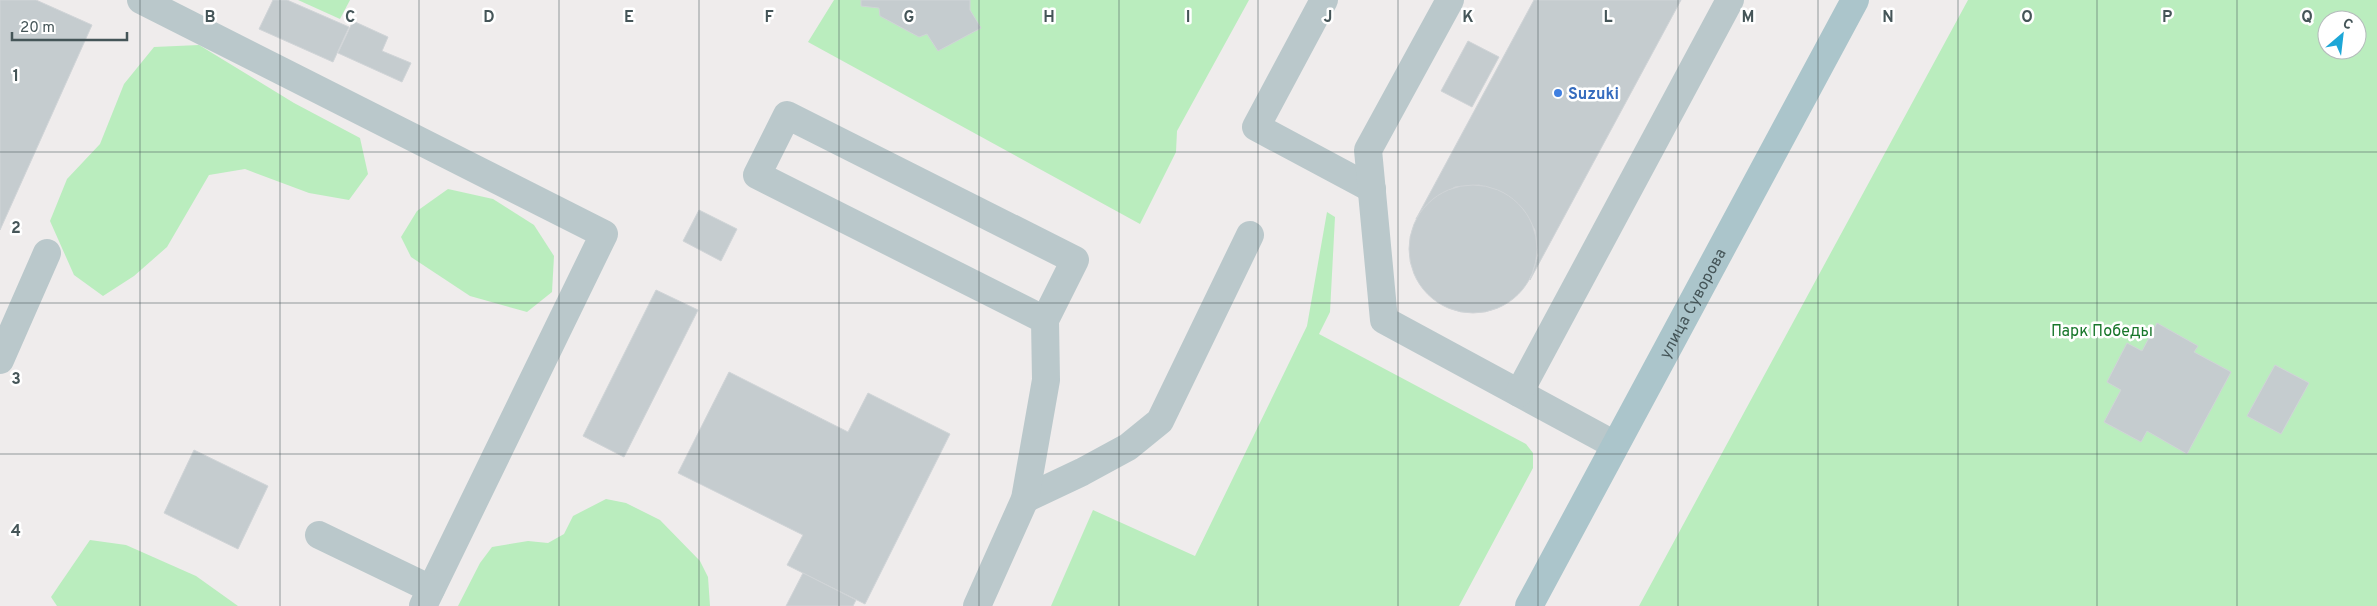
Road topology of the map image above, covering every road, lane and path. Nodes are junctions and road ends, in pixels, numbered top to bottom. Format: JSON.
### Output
{"nodes":[{"id":1,"x":141,"y":0,"type":"edge"},
{"id":2,"x":1324,"y":0,"type":"edge"},
{"id":3,"x":1450,"y":0,"type":"edge"},
{"id":4,"x":1730,"y":0,"type":"edge"},
{"id":5,"x":1856,"y":0,"type":"edge"},
{"id":6,"x":1372,"y":189,"type":"junction"},
{"id":7,"x":1250,"y":235,"type":"dead end"},
{"id":8,"x":47,"y":254,"type":"dead end"},
{"id":9,"x":1045,"y":320,"type":"junction"},
{"id":10,"x":0,"y":360,"type":"edge"},
{"id":11,"x":1519,"y":393,"type":"junction"},
{"id":12,"x":1615,"y":445,"type":"junction"},
{"id":13,"x":1025,"y":499,"type":"junction"},
{"id":14,"x":319,"y":535,"type":"dead end"},
{"id":15,"x":427,"y":597,"type":"edge"},
{"id":16,"x":977,"y":606,"type":"edge"},
{"id":17,"x":1529,"y":606,"type":"edge"}],
"edges":[{"from":1,"to":15,"type":"lane"},
{"from":2,"to":6,"type":"lane"},
{"from":3,"to":6,"type":"lane"},
{"from":4,"to":11,"type":"lane"},
{"from":5,"to":12,"type":"main road","name":"улица Суворова"},
{"from":6,"to":11,"type":"lane"},
{"from":7,"to":13,"type":"lane"},
{"from":8,"to":10,"type":"lane"},
{"from":9,"to":9,"type":"lane"},
{"from":9,"to":13,"type":"lane"},
{"from":11,"to":12,"type":"lane"},
{"from":12,"to":17,"type":"main road","name":"улица Суворова"},
{"from":13,"to":16,"type":"lane"},
{"from":14,"to":15,"type":"lane"}]}
